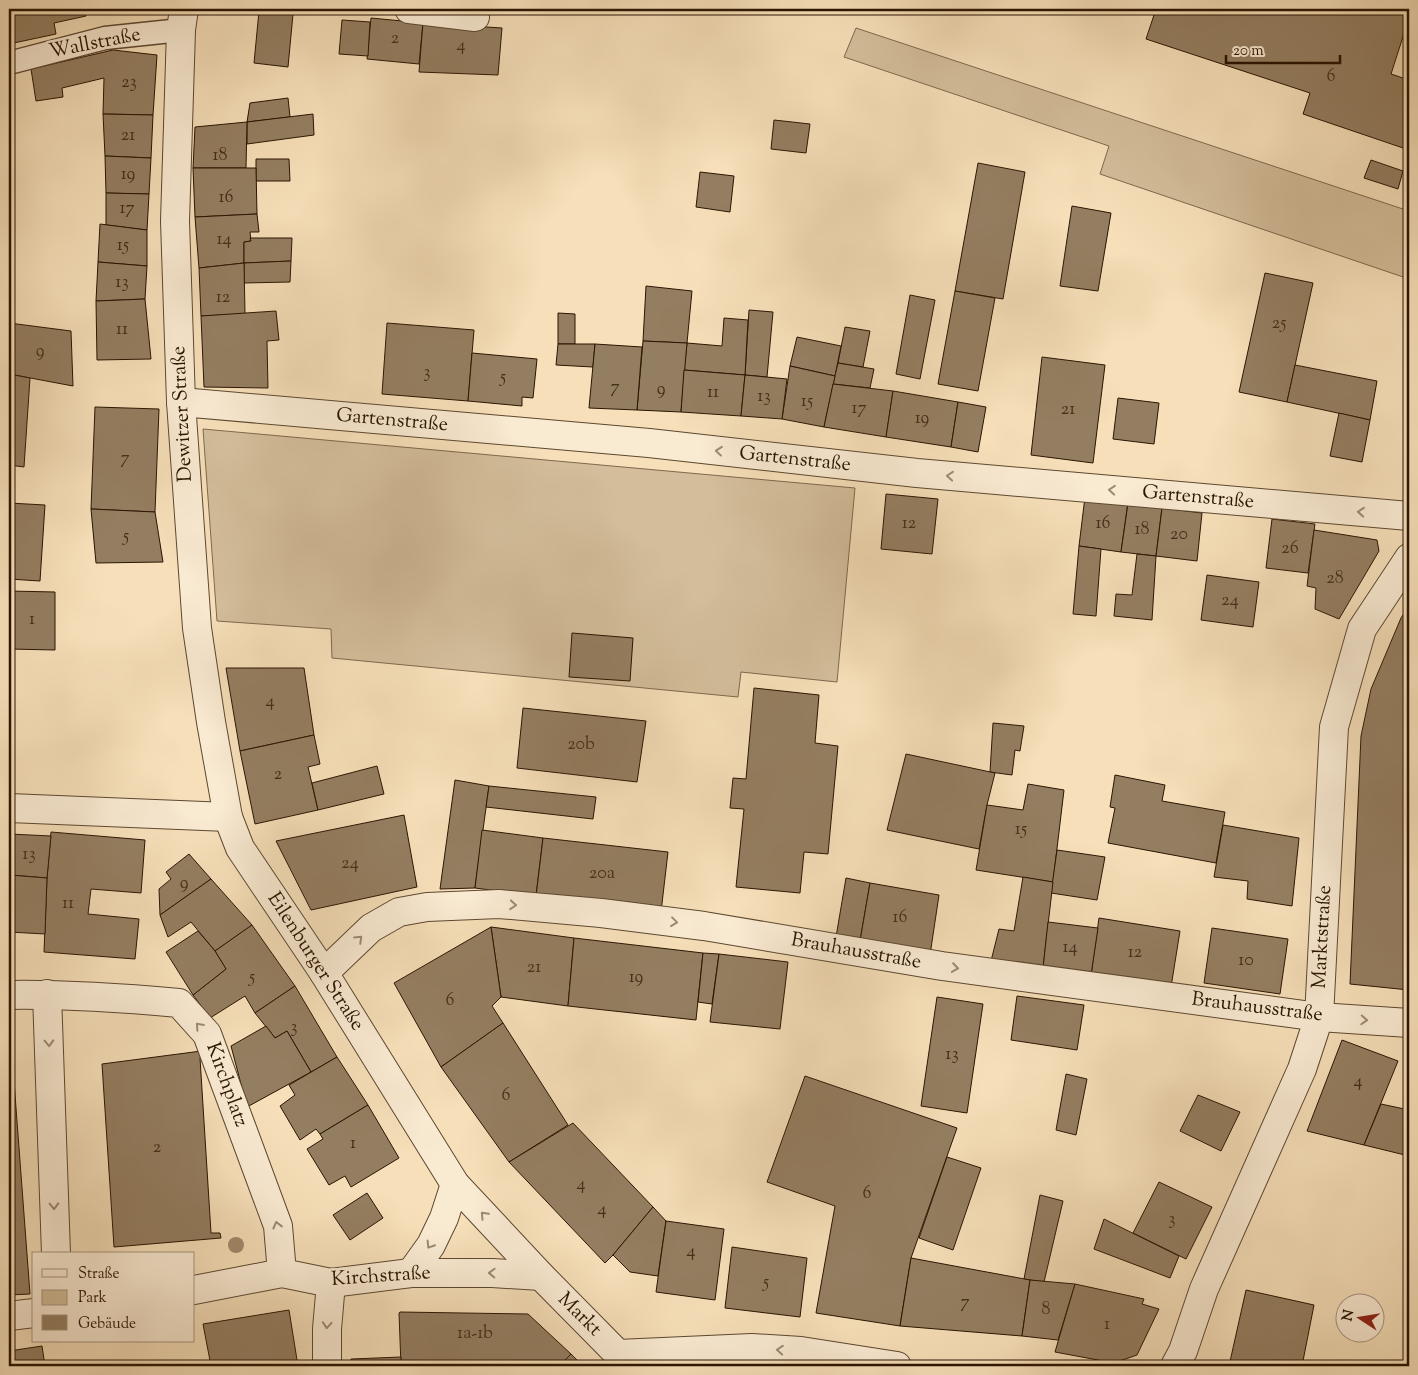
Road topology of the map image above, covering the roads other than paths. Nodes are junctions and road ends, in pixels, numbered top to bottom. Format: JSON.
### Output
{"nodes":[{"id":1,"x":409,"y":9,"type":"edge"},
{"id":2,"x":475,"y":17,"type":"dead end"},
{"id":3,"x":183,"y":20,"type":"edge"},
{"id":4,"x":9,"y":63,"type":"edge"},
{"id":5,"x":181,"y":402,"type":"junction"},
{"id":6,"x":1409,"y":516,"type":"edge"},
{"id":7,"x":1409,"y":558,"type":"edge"},
{"id":8,"x":9,"y":808,"type":"edge"},
{"id":9,"x":228,"y":817,"type":"junction"},
{"id":10,"x":324,"y":973,"type":"junction"},
{"id":11,"x":47,"y":994,"type":"junction"},
{"id":12,"x":9,"y":995,"type":"edge"},
{"id":13,"x":1319,"y":1017,"type":"junction"},
{"id":14,"x":1409,"y":1023,"type":"edge"},
{"id":15,"x":455,"y":1184,"type":"junction"},
{"id":16,"x":56,"y":1252,"type":"edge"},
{"id":17,"x":282,"y":1273,"type":"junction"},
{"id":18,"x":411,"y":1273,"type":"junction"},
{"id":19,"x":541,"y":1276,"type":"junction"},
{"id":20,"x":331,"y":1283,"type":"junction"},
{"id":21,"x":195,"y":1290,"type":"edge"},
{"id":22,"x":32,"y":1313,"type":"edge"},
{"id":23,"x":9,"y":1316,"type":"edge"},
{"id":24,"x":622,"y":1360,"type":"edge"},
{"id":25,"x":327,"y":1366,"type":"edge"},
{"id":26,"x":897,"y":1366,"type":"edge"},
{"id":27,"x":1175,"y":1366,"type":"edge"}],
"edges":[{"from":1,"to":2,"type":"street"},
{"from":3,"to":4,"type":"lane","name":"Wallstraße"},
{"from":3,"to":5,"type":"street","name":"Dewitzer Straße"},
{"from":6,"to":5,"type":"street","name":"Gartenstraße","one_way":true},
{"from":5,"to":9,"type":"street","name":"Dewitzer Straße"},
{"from":7,"to":13,"type":"street","name":"Marktstraße"},
{"from":8,"to":9,"type":"street"},
{"from":9,"to":10,"type":"street","name":"Eilenburger Straße"},
{"from":10,"to":13,"type":"street","name":"Brauhausstraße","one_way":true},
{"from":10,"to":15,"type":"street","name":"Eilenburger Straße"},
{"from":11,"to":12,"type":"street","name":"Kirchplatz"},
{"from":11,"to":16,"type":"street","one_way":true},
{"from":17,"to":11,"type":"street","name":"Kirchplatz","one_way":true},
{"from":13,"to":14,"type":"street","name":"Brauhausstraße","one_way":true},
{"from":13,"to":27,"type":"street","name":"Marktstraße"},
{"from":15,"to":18,"type":"street","one_way":true},
{"from":19,"to":15,"type":"street","name":"Eilenburger Straße","one_way":true},
{"from":17,"to":20,"type":"street","name":"Kirchstraße"},
{"from":17,"to":21,"type":"street","name":"Kirchstraße"},
{"from":19,"to":18,"type":"street","name":"Kirchstraße","one_way":true},
{"from":18,"to":20,"type":"street","name":"Kirchstraße"},
{"from":19,"to":24,"type":"street","name":"Markt"},
{"from":20,"to":25,"type":"street","one_way":true},
{"from":22,"to":23,"type":"street"},
{"from":26,"to":24,"type":"street","name":"Markt","one_way":true}]}
